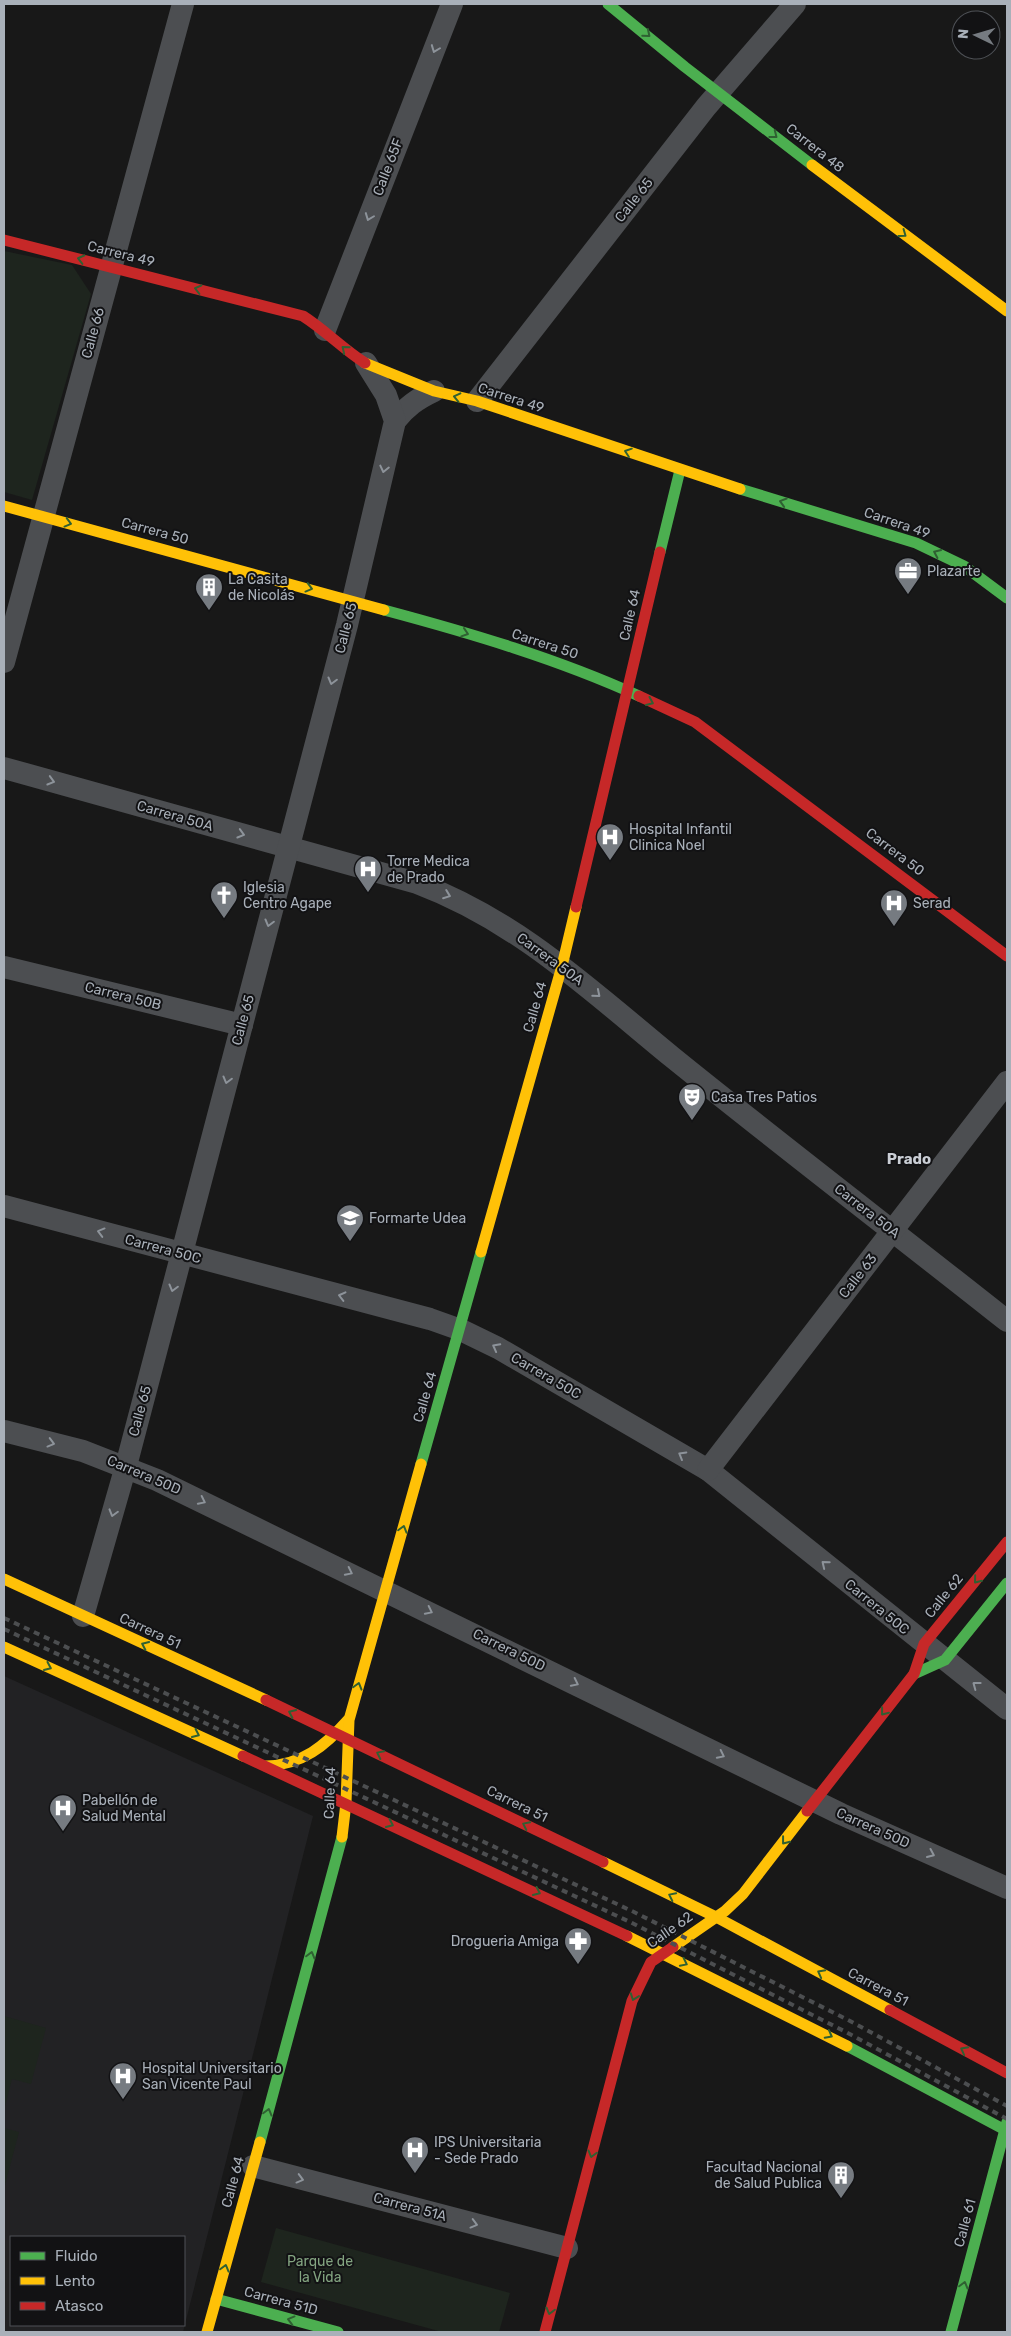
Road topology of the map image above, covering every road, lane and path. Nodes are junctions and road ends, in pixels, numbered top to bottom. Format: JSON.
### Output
{"nodes":[{"id":1,"x":183,"y":4,"type":"edge"},
{"id":2,"x":452,"y":4,"type":"edge"},
{"id":3,"x":608,"y":4,"type":"edge"},
{"id":4,"x":795,"y":4,"type":"edge"},
{"id":5,"x":719,"y":92,"type":"junction"},
{"id":6,"x":4,"y":240,"type":"edge"},
{"id":7,"x":111,"y":267,"type":"junction"},
{"id":8,"x":1007,"y":311,"type":"edge"},
{"id":9,"x":324,"y":330,"type":"junction"},
{"id":10,"x":366,"y":363,"type":"junction"},
{"id":11,"x":434,"y":391,"type":"junction"},
{"id":12,"x":477,"y":401,"type":"junction"},
{"id":13,"x":394,"y":421,"type":"junction"},
{"id":14,"x":680,"y":470,"type":"junction"},
{"id":15,"x":4,"y":506,"type":"edge"},
{"id":16,"x":43,"y":517,"type":"junction"},
{"id":17,"x":1007,"y":598,"type":"edge"},
{"id":18,"x":353,"y":600,"type":"junction"},
{"id":19,"x":4,"y":662,"type":"edge"},
{"id":20,"x":627,"y":692,"type":"junction"},
{"id":21,"x":4,"y":768,"type":"edge"},
{"id":22,"x":289,"y":848,"type":"junction"},
{"id":23,"x":1007,"y":956,"type":"edge"},
{"id":24,"x":562,"y":966,"type":"junction"},
{"id":25,"x":4,"y":967,"type":"edge"},
{"id":26,"x":242,"y":1025,"type":"junction"},
{"id":27,"x":1007,"y":1082,"type":"edge"},
{"id":28,"x":4,"y":1206,"type":"edge"},
{"id":29,"x":893,"y":1230,"type":"junction"},
{"id":30,"x":182,"y":1255,"type":"junction"},
{"id":31,"x":1007,"y":1321,"type":"edge"},
{"id":32,"x":460,"y":1330,"type":"junction"},
{"id":33,"x":4,"y":1430,"type":"edge"},
{"id":34,"x":126,"y":1466,"type":"junction"},
{"id":35,"x":708,"y":1470,"type":"junction"},
{"id":36,"x":1007,"y":1542,"type":"edge"},
{"id":37,"x":4,"y":1579,"type":"edge"},
{"id":38,"x":1007,"y":1583,"type":"edge"},
{"id":39,"x":386,"y":1590,"type":"junction"},
{"id":40,"x":83,"y":1616,"type":"junction"},
{"id":41,"x":924,"y":1644,"type":"junction"},
{"id":42,"x":4,"y":1647,"type":"edge"},
{"id":43,"x":945,"y":1660,"type":"junction"},
{"id":44,"x":914,"y":1674,"type":"junction"},
{"id":45,"x":1007,"y":1708,"type":"edge"},
{"id":46,"x":342,"y":1736,"type":"junction"},
{"id":47,"x":266,"y":1766,"type":"junction"},
{"id":48,"x":815,"y":1802,"type":"junction"},
{"id":49,"x":346,"y":1803,"type":"junction"},
{"id":50,"x":1007,"y":1888,"type":"edge"},
{"id":51,"x":716,"y":1917,"type":"junction"},
{"id":52,"x":663,"y":1952,"type":"junction"},
{"id":53,"x":1007,"y":2073,"type":"edge"},
{"id":54,"x":1006,"y":2127,"type":"edge"},
{"id":55,"x":253,"y":2166,"type":"junction"},
{"id":56,"x":567,"y":2248,"type":"junction"},
{"id":57,"x":216,"y":2299,"type":"junction"},
{"id":58,"x":207,"y":2332,"type":"edge"},
{"id":59,"x":338,"y":2332,"type":"edge"},
{"id":60,"x":544,"y":2332,"type":"edge"},
{"id":61,"x":951,"y":2332,"type":"edge"}],
"edges":[{"from":1,"to":7,"type":"street","name":"Calle 66"},
{"from":2,"to":9,"type":"street","name":"Calle 65F","one_way":true},
{"from":3,"to":5,"type":"street","name":"Carrera 48","one_way":true},
{"from":4,"to":5,"type":"street","name":"Calle 65"},
{"from":5,"to":8,"type":"street","name":"Carrera 48","one_way":true},
{"from":5,"to":12,"type":"street","name":"Calle 65"},
{"from":7,"to":6,"type":"street","name":"Carrera 49","one_way":true},
{"from":9,"to":7,"type":"street","name":"Carrera 49","one_way":true},
{"from":7,"to":16,"type":"street","name":"Calle 66"},
{"from":10,"to":9,"type":"street","name":"Carrera 49","one_way":true},
{"from":10,"to":11,"type":"street","name":"Carrera 49"},
{"from":10,"to":13,"type":"street"},
{"from":12,"to":11,"type":"street","name":"Carrera 49","one_way":true},
{"from":11,"to":13,"type":"street"},
{"from":14,"to":12,"type":"street","name":"Carrera 49","one_way":true},
{"from":13,"to":18,"type":"street","name":"Calle 65","one_way":true},
{"from":17,"to":14,"type":"street","name":"Carrera 49","one_way":true},
{"from":14,"to":20,"type":"street","name":"Calle 64"},
{"from":15,"to":16,"type":"street","name":"Carrera 50"},
{"from":16,"to":18,"type":"street","name":"Carrera 50","one_way":true},
{"from":16,"to":19,"type":"street","name":"Calle 66"},
{"from":18,"to":20,"type":"street","name":"Carrera 50","one_way":true},
{"from":18,"to":22,"type":"street","name":"Calle 65","one_way":true},
{"from":20,"to":23,"type":"street","name":"Carrera 50","one_way":true},
{"from":20,"to":24,"type":"street","name":"Calle 64"},
{"from":21,"to":22,"type":"street","name":"Carrera 50A","one_way":true},
{"from":22,"to":24,"type":"street","name":"Carrera 50A","one_way":true},
{"from":22,"to":26,"type":"street","name":"Calle 65","one_way":true},
{"from":24,"to":29,"type":"street","name":"Carrera 50A","one_way":true},
{"from":24,"to":32,"type":"street","name":"Calle 64"},
{"from":25,"to":26,"type":"street","name":"Carrera 50B"},
{"from":26,"to":30,"type":"street","name":"Calle 65","one_way":true},
{"from":27,"to":29,"type":"street","name":"Calle 63"},
{"from":30,"to":28,"type":"street","name":"Carrera 50C","one_way":true},
{"from":29,"to":31,"type":"street","name":"Carrera 50A"},
{"from":29,"to":35,"type":"street","name":"Calle 63"},
{"from":32,"to":30,"type":"street","name":"Carrera 50C","one_way":true},
{"from":30,"to":34,"type":"street","name":"Calle 65","one_way":true},
{"from":35,"to":32,"type":"street","name":"Carrera 50C","one_way":true},
{"from":39,"to":32,"type":"street","name":"Calle 64","one_way":true},
{"from":33,"to":34,"type":"street","name":"Carrera 50D","one_way":true},
{"from":34,"to":39,"type":"street","name":"Carrera 50D","one_way":true},
{"from":34,"to":40,"type":"street","name":"Calle 65","one_way":true},
{"from":41,"to":35,"type":"street","name":"Carrera 50C","one_way":true},
{"from":36,"to":41,"type":"street","name":"Calle 62","one_way":true},
{"from":37,"to":40,"type":"street","name":"Carrera 51"},
{"from":38,"to":43,"type":"street","name":"Calle 62"},
{"from":46,"to":39,"type":"street","name":"Calle 64","one_way":true},
{"from":39,"to":48,"type":"street","name":"Carrera 50D","one_way":true},
{"from":46,"to":40,"type":"street","name":"Carrera 51","one_way":true},
{"from":41,"to":43,"type":"street","name":"Carrera 50C"},
{"from":41,"to":44,"type":"street","name":"Calle 62"},
{"from":42,"to":47,"type":"street","one_way":true},
{"from":43,"to":44,"type":"street","name":"Calle 62"},
{"from":45,"to":43,"type":"street","name":"Carrera 50C","one_way":true},
{"from":44,"to":48,"type":"street","name":"Calle 62","one_way":true},
{"from":46,"to":47,"type":"street"},
{"from":46,"to":49,"type":"street","name":"Calle 64"},
{"from":51,"to":46,"type":"street","name":"Carrera 51","one_way":true},
{"from":47,"to":49,"type":"street"},
{"from":48,"to":50,"type":"street","name":"Carrera 50D","one_way":true},
{"from":48,"to":51,"type":"street","name":"Calle 62","one_way":true},
{"from":49,"to":52,"type":"street","one_way":true},
{"from":55,"to":49,"type":"street","name":"Calle 64","one_way":true},
{"from":51,"to":52,"type":"street","name":"Calle 62"},
{"from":53,"to":51,"type":"street","name":"Carrera 51","one_way":true},
{"from":52,"to":54,"type":"street","one_way":true},
{"from":52,"to":56,"type":"street","name":"Calle 62","one_way":true},
{"from":61,"to":54,"type":"street","name":"Calle 61","one_way":true},
{"from":55,"to":56,"type":"street","name":"Carrera 51A","one_way":true},
{"from":57,"to":55,"type":"street","name":"Calle 64","one_way":true},
{"from":56,"to":60,"type":"street","name":"Calle 62","one_way":true},
{"from":57,"to":58,"type":"street","name":"Calle 64"},
{"from":59,"to":57,"type":"street","name":"Carrera 51D","one_way":true}]}
